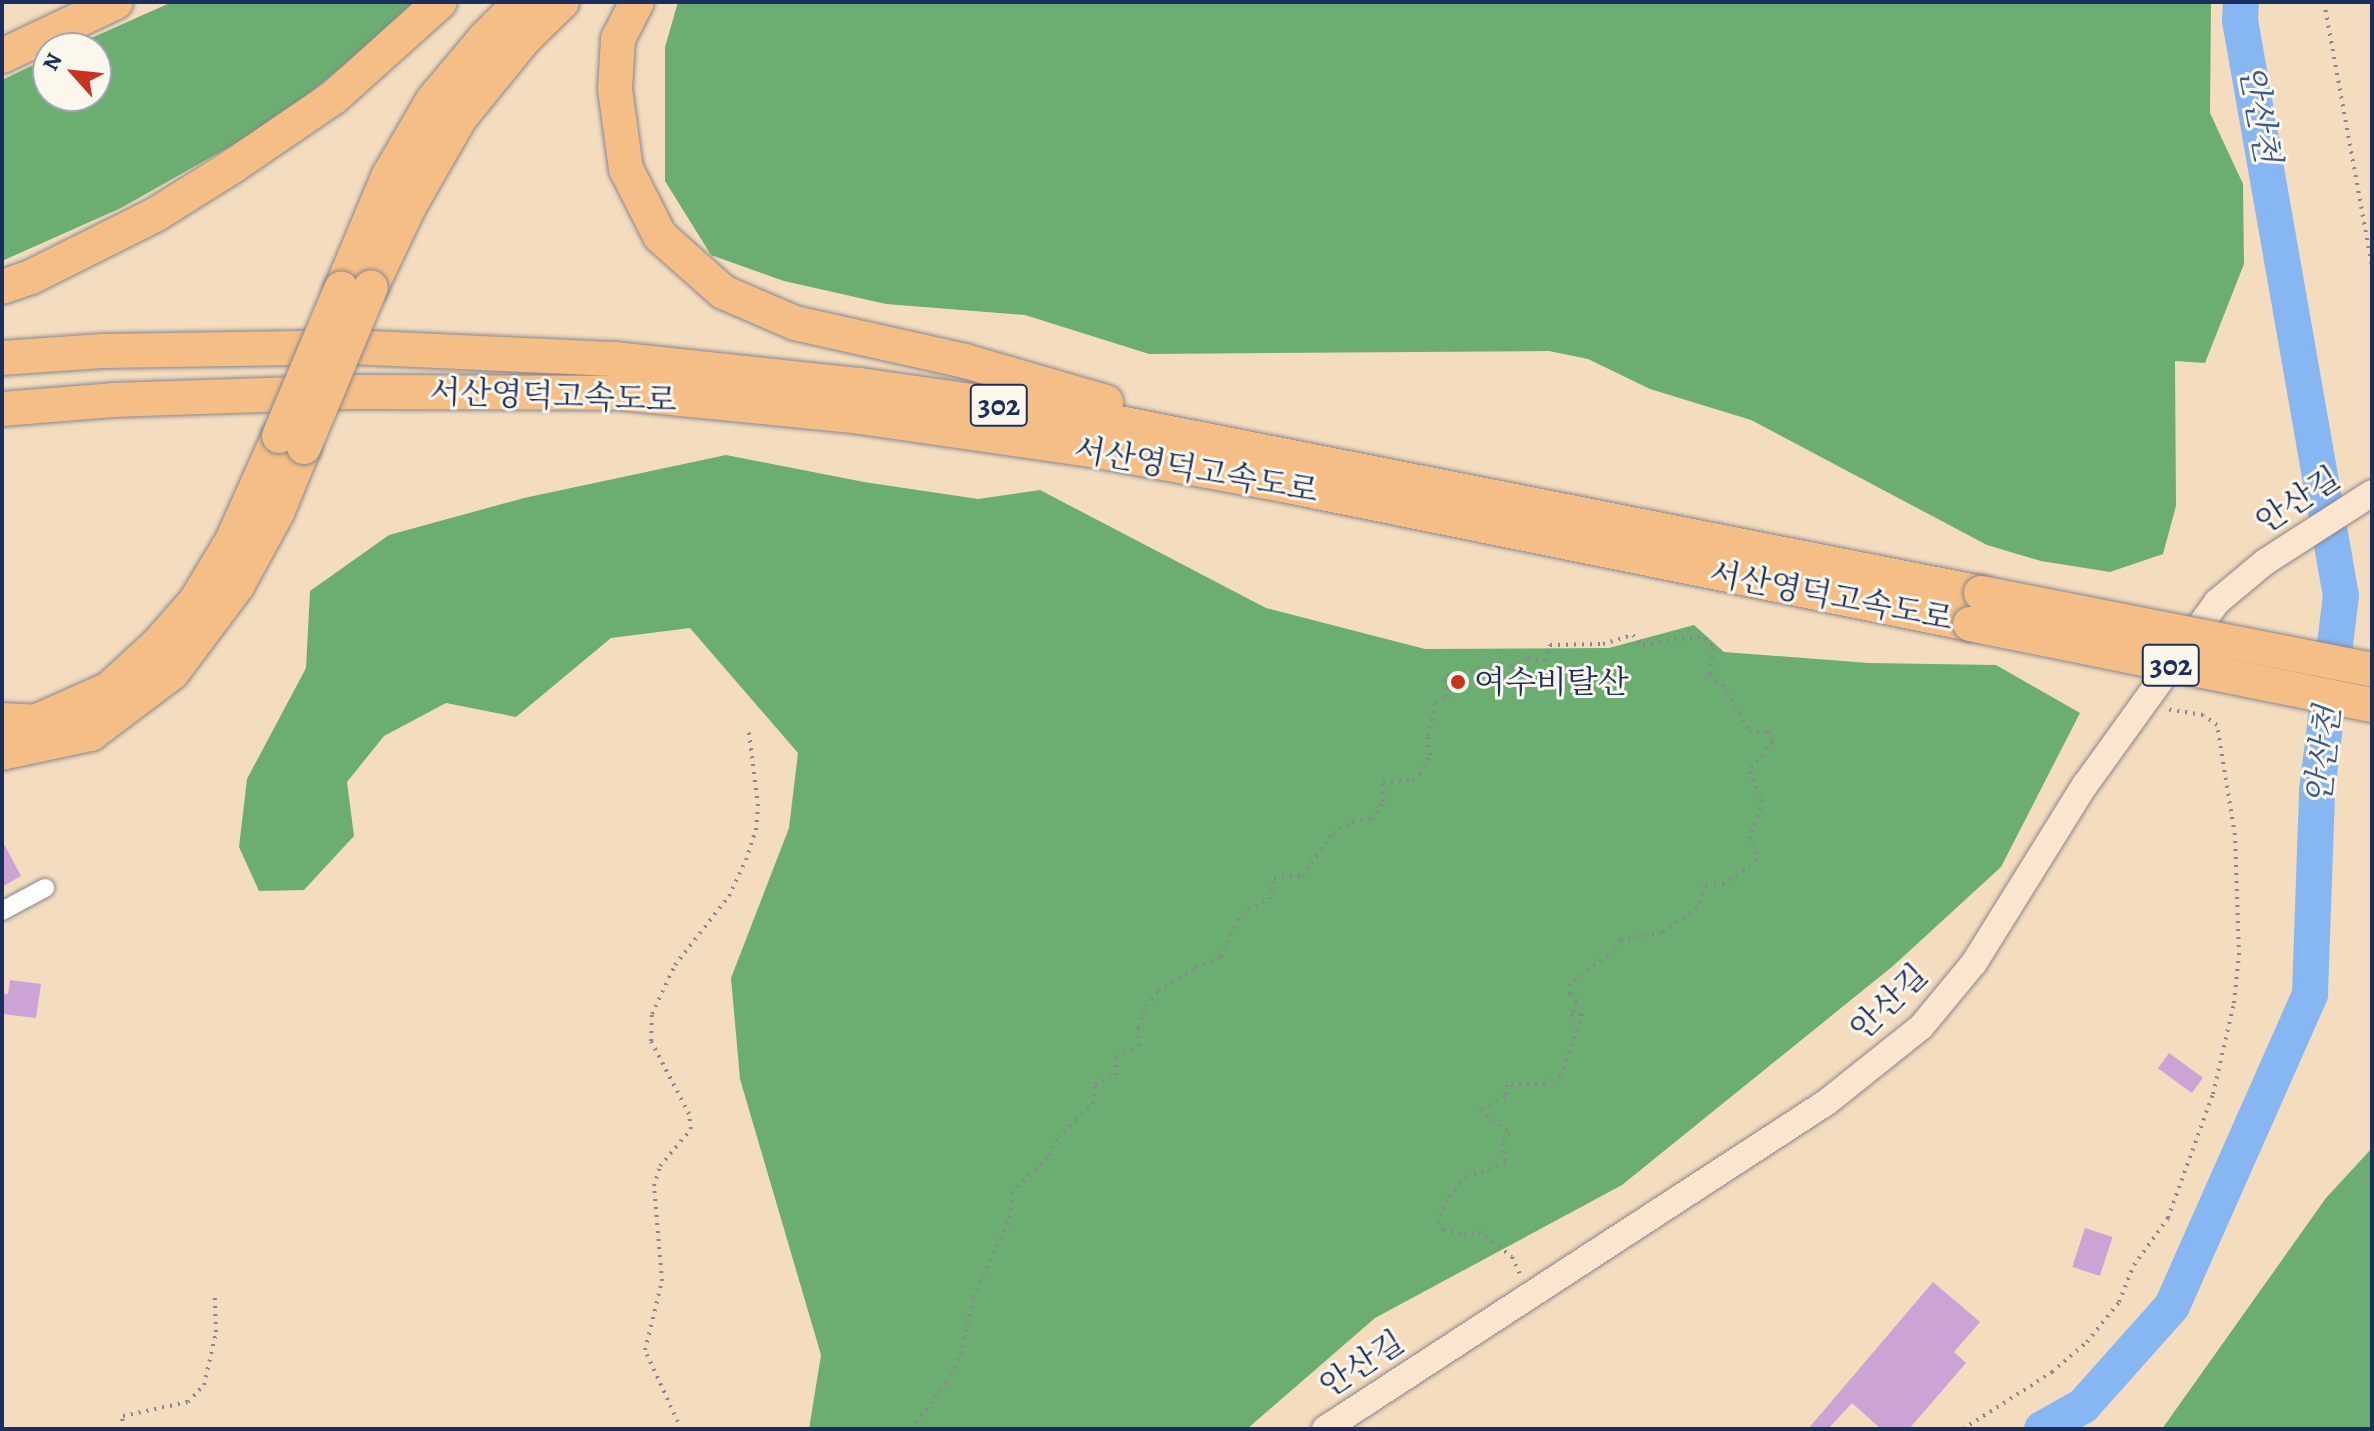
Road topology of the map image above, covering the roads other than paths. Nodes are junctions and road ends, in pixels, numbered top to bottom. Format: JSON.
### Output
{"nodes":[{"id":1,"x":116,"y":2,"type":"edge"},
{"id":2,"x":440,"y":2,"type":"edge"},
{"id":3,"x":521,"y":2,"type":"edge"},
{"id":4,"x":562,"y":2,"type":"edge"},
{"id":5,"x":637,"y":2,"type":"edge"},
{"id":6,"x":2,"y":56,"type":"edge"},
{"id":7,"x":2,"y":287,"type":"edge"},
{"id":8,"x":356,"y":288,"type":"junction"},
{"id":9,"x":2,"y":358,"type":"edge"},
{"id":10,"x":113,"y":400,"type":"junction"},
{"id":11,"x":2,"y":409,"type":"edge"},
{"id":12,"x":2,"y":421,"type":"edge"},
{"id":13,"x":291,"y":442,"type":"junction"},
{"id":14,"x":1283,"y":454,"type":"junction"},
{"id":15,"x":2372,"y":493,"type":"edge"},
{"id":16,"x":1975,"y":609,"type":"junction"},
{"id":17,"x":2372,"y":670,"type":"edge"},
{"id":18,"x":2372,"y":705,"type":"edge"},
{"id":19,"x":2,"y":720,"type":"edge"},
{"id":20,"x":2,"y":753,"type":"edge"},
{"id":21,"x":45,"y":888,"type":"dead end"},
{"id":22,"x":2,"y":911,"type":"edge"},
{"id":23,"x":1325,"y":1429,"type":"edge"}],
"edges":[{"from":1,"to":6,"type":"highway"},
{"from":2,"to":7,"type":"highway"},
{"from":3,"to":8,"type":"highway"},
{"from":4,"to":8,"type":"highway"},
{"from":5,"to":14,"type":"highway"},
{"from":8,"to":13,"type":"highway","bridge":true},
{"from":9,"to":14,"type":"highway","name":"서산영덕고속도로","number":"302"},
{"from":10,"to":11,"type":"highway","name":"서산영덕고속도로","number":"302"},
{"from":10,"to":12,"type":"highway"},
{"from":10,"to":16,"type":"highway","name":"서산영덕고속도로","number":"302"},
{"from":13,"to":19,"type":"highway"},
{"from":13,"to":20,"type":"highway"},
{"from":14,"to":16,"type":"highway","name":"서산영덕고속도로","number":"302"},
{"from":15,"to":23,"type":"street","name":"안산길"},
{"from":16,"to":17,"type":"highway","name":"서산영덕고속도로","number":"302","bridge":true},
{"from":16,"to":18,"type":"highway","name":"서산영덕고속도로","number":"302","bridge":true},
{"from":21,"to":22,"type":"street"}]}
